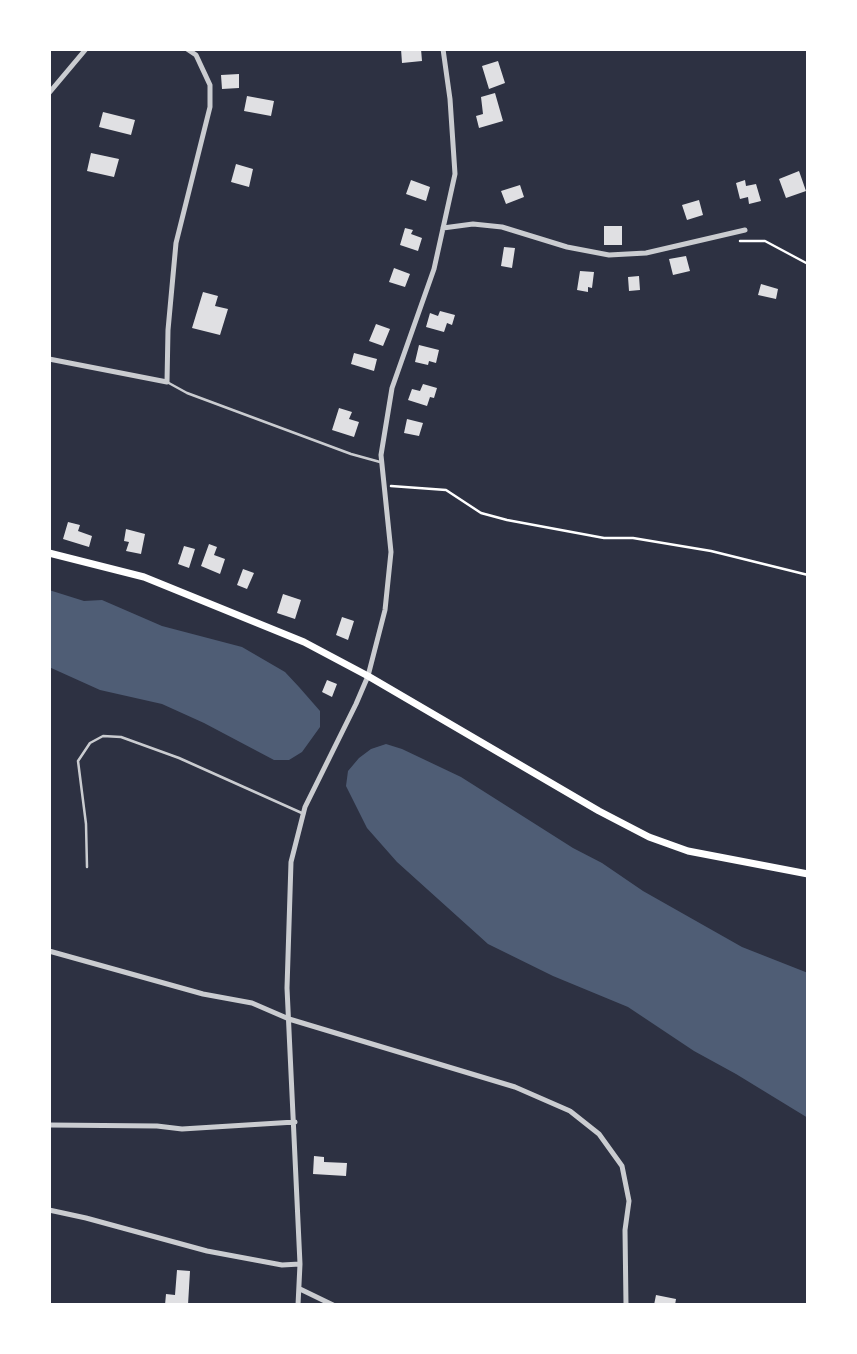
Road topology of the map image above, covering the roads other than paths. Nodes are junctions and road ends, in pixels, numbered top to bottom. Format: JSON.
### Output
{"nodes":[{"id":1,"x":86,"y":49,"type":"edge"},
{"id":2,"x":187,"y":49,"type":"edge"},
{"id":3,"x":443,"y":49,"type":"edge"},
{"id":4,"x":49,"y":93,"type":"edge"},
{"id":5,"x":443,"y":228,"type":"junction"},
{"id":6,"x":745,"y":230,"type":"dead end"},
{"id":7,"x":49,"y":359,"type":"edge"},
{"id":8,"x":167,"y":382,"type":"junction"},
{"id":9,"x":382,"y":462,"type":"junction"},
{"id":10,"x":49,"y":553,"type":"edge"},
{"id":11,"x":368,"y":676,"type":"junction"},
{"id":12,"x":304,"y":814,"type":"junction"},
{"id":13,"x":87,"y":867,"type":"dead end"},
{"id":14,"x":808,"y":874,"type":"edge"},
{"id":15,"x":49,"y":951,"type":"edge"},
{"id":16,"x":289,"y":1018,"type":"junction"},
{"id":17,"x":295,"y":1122,"type":"junction"},
{"id":18,"x":49,"y":1125,"type":"edge"},
{"id":19,"x":49,"y":1210,"type":"edge"},
{"id":20,"x":300,"y":1264,"type":"junction"},
{"id":21,"x":300,"y":1289,"type":"junction"},
{"id":22,"x":299,"y":1305,"type":"edge"},
{"id":23,"x":333,"y":1305,"type":"edge"},
{"id":24,"x":626,"y":1305,"type":"edge"}],
"edges":[{"from":1,"to":4,"type":"street"},
{"from":2,"to":8,"type":"street"},
{"from":3,"to":5,"type":"street"},
{"from":5,"to":6,"type":"street"},
{"from":5,"to":9,"type":"street"},
{"from":7,"to":8,"type":"street"},
{"from":8,"to":9,"type":"lane"},
{"from":9,"to":11,"type":"street"},
{"from":10,"to":11,"type":"main road"},
{"from":11,"to":12,"type":"street"},
{"from":11,"to":14,"type":"main road"},
{"from":12,"to":13,"type":"lane"},
{"from":12,"to":16,"type":"street"},
{"from":15,"to":16,"type":"street"},
{"from":16,"to":17,"type":"street"},
{"from":16,"to":24,"type":"street"},
{"from":17,"to":18,"type":"street"},
{"from":17,"to":20,"type":"street"},
{"from":19,"to":20,"type":"street"},
{"from":20,"to":21,"type":"street"},
{"from":21,"to":22,"type":"street"},
{"from":21,"to":23,"type":"street"}]}
